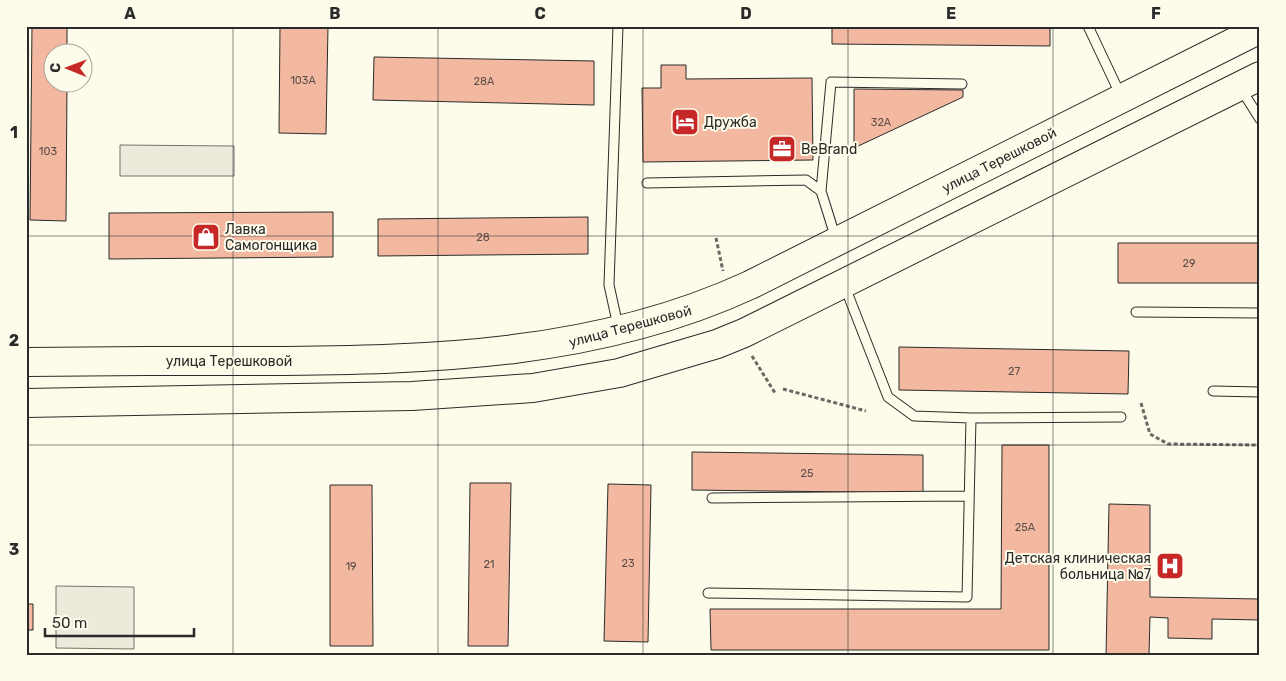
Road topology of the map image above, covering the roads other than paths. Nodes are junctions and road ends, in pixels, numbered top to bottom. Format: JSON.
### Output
{"nodes":[{"id":1,"x":618,"y":26,"type":"edge"},
{"id":2,"x":1088,"y":26,"type":"edge"},
{"id":3,"x":1260,"y":29,"type":"edge"},
{"id":4,"x":1249,"y":81,"type":"edge"},
{"id":5,"x":962,"y":84,"type":"dead end"},
{"id":6,"x":1122,"y":98,"type":"junction"},
{"id":7,"x":1260,"y":119,"type":"edge"},
{"id":8,"x":647,"y":183,"type":"dead end"},
{"id":9,"x":821,"y":192,"type":"junction"},
{"id":10,"x":837,"y":242,"type":"junction"},
{"id":11,"x":844,"y":284,"type":"junction"},
{"id":12,"x":1136,"y":312,"type":"dead end"},
{"id":13,"x":1260,"y":313,"type":"edge"},
{"id":14,"x":620,"y":332,"type":"junction"},
{"id":15,"x":26,"y":362,"type":"edge"},
{"id":16,"x":1213,"y":391,"type":"dead end"},
{"id":17,"x":1260,"y":392,"type":"edge"},
{"id":18,"x":26,"y":403,"type":"edge"},
{"id":19,"x":1121,"y":417,"type":"dead end"},
{"id":20,"x":971,"y":418,"type":"junction"},
{"id":21,"x":968,"y":496,"type":"junction"},
{"id":22,"x":712,"y":498,"type":"dead end"},
{"id":23,"x":708,"y":592,"type":"dead end"}],
"edges":[{"from":1,"to":14,"type":"lane"},
{"from":2,"to":6,"type":"lane"},
{"from":3,"to":6,"type":"main road","name":"улица Терешковой"},
{"from":4,"to":7,"type":"lane"},
{"from":4,"to":11,"type":"main road"},
{"from":5,"to":9,"type":"lane"},
{"from":6,"to":10,"type":"main road","name":"улица Терешковой"},
{"from":8,"to":9,"type":"lane"},
{"from":9,"to":10,"type":"lane"},
{"from":10,"to":14,"type":"main road","name":"улица Терешковой"},
{"from":11,"to":18,"type":"main road"},
{"from":11,"to":20,"type":"lane"},
{"from":12,"to":13,"type":"lane"},
{"from":14,"to":15,"type":"main road","name":"улица Терешковой"},
{"from":16,"to":17,"type":"lane"},
{"from":19,"to":20,"type":"lane"},
{"from":20,"to":21,"type":"lane"},
{"from":21,"to":22,"type":"lane"},
{"from":21,"to":23,"type":"lane"}]}
